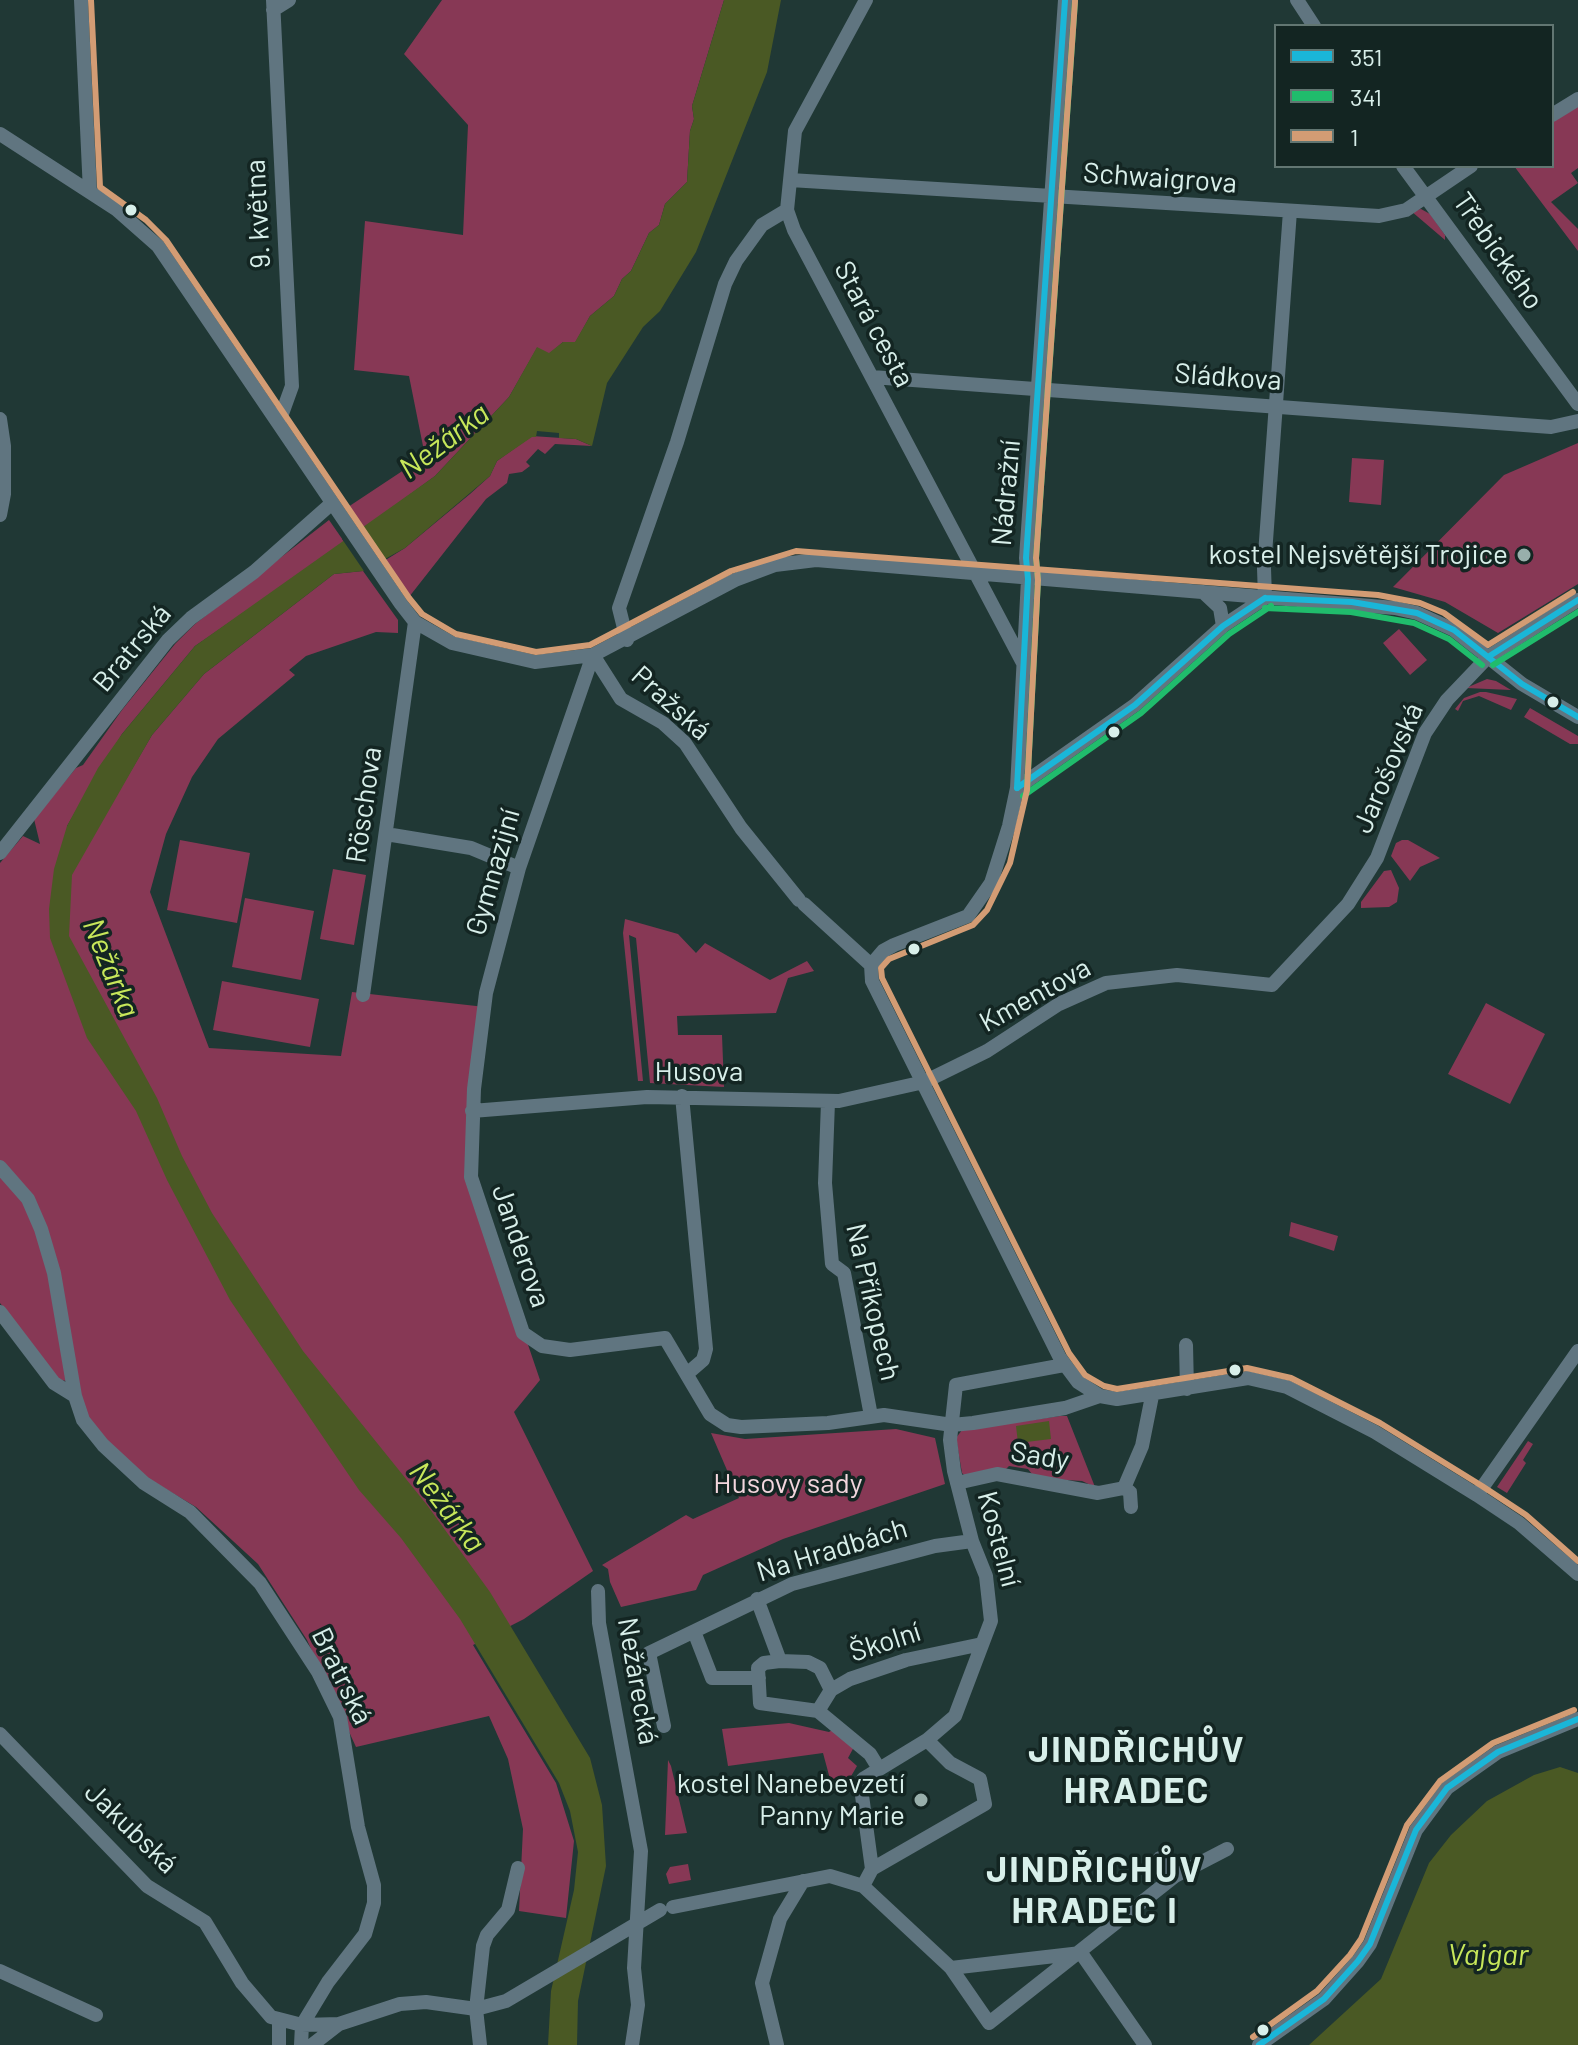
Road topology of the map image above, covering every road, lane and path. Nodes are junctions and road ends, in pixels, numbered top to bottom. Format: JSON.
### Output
{"nodes":[{"id":1,"x":81,"y":0,"type":"edge"},
{"id":2,"x":289,"y":0,"type":"edge"},
{"id":3,"x":866,"y":0,"type":"edge"},
{"id":4,"x":1065,"y":0,"type":"edge"},
{"id":5,"x":1297,"y":0,"type":"edge"},
{"id":6,"x":273,"y":5,"type":"edge"},
{"id":7,"x":1313,"y":24,"type":"edge"},
{"id":8,"x":1578,"y":99,"type":"edge"},
{"id":9,"x":1554,"y":114,"type":"edge"},
{"id":10,"x":0,"y":134,"type":"edge"},
{"id":11,"x":1405,"y":168,"type":"edge"},
{"id":12,"x":1468,"y":168,"type":"edge"},
{"id":13,"x":790,"y":180,"type":"junction"},
{"id":14,"x":90,"y":192,"type":"junction"},
{"id":15,"x":1426,"y":194,"type":"junction"},
{"id":16,"x":1052,"y":197,"type":"junction"},
{"id":17,"x":787,"y":210,"type":"junction"},
{"id":18,"x":1290,"y":211,"type":"junction"},
{"id":19,"x":872,"y":377,"type":"junction"},
{"id":20,"x":1039,"y":390,"type":"junction"},
{"id":21,"x":1578,"y":404,"type":"edge"},
{"id":22,"x":1275,"y":407,"type":"junction"},
{"id":23,"x":0,"y":419,"type":"edge"},
{"id":24,"x":1578,"y":421,"type":"edge"},
{"id":25,"x":279,"y":422,"type":"junction"},
{"id":26,"x":333,"y":507,"type":"junction"},
{"id":27,"x":0,"y":515,"type":"edge"},
{"id":28,"x":975,"y":575,"type":"junction"},
{"id":29,"x":1028,"y":579,"type":"junction"},
{"id":30,"x":1202,"y":592,"type":"junction"},
{"id":31,"x":1265,"y":598,"type":"junction"},
{"id":32,"x":1578,"y":600,"type":"edge"},
{"id":33,"x":415,"y":622,"type":"junction"},
{"id":34,"x":1223,"y":626,"type":"junction"},
{"id":35,"x":627,"y":640,"type":"junction"},
{"id":36,"x":593,"y":655,"type":"junction"},
{"id":37,"x":1488,"y":657,"type":"junction"},
{"id":38,"x":1024,"y":663,"type":"junction"},
{"id":39,"x":1578,"y":717,"type":"edge"},
{"id":40,"x":1017,"y":788,"type":"junction"},
{"id":41,"x":386,"y":834,"type":"junction"},
{"id":42,"x":0,"y":853,"type":"edge"},
{"id":43,"x":519,"y":868,"type":"junction"},
{"id":44,"x":871,"y":965,"type":"junction"},
{"id":45,"x":1272,"y":985,"type":"joint"},
{"id":46,"x":363,"y":995,"type":"dead end"},
{"id":47,"x":924,"y":1082,"type":"junction"},
{"id":48,"x":682,"y":1096,"type":"junction"},
{"id":49,"x":828,"y":1102,"type":"junction"},
{"id":50,"x":472,"y":1111,"type":"junction"},
{"id":51,"x":0,"y":1167,"type":"edge"},
{"id":52,"x":0,"y":1312,"type":"edge"},
{"id":53,"x":1186,"y":1345,"type":"dead end"},
{"id":54,"x":1578,"y":1351,"type":"edge"},
{"id":55,"x":1064,"y":1365,"type":"junction"},
{"id":56,"x":688,"y":1373,"type":"junction"},
{"id":57,"x":1187,"y":1389,"type":"junction"},
{"id":58,"x":75,"y":1396,"type":"junction"},
{"id":59,"x":1100,"y":1396,"type":"junction"},
{"id":60,"x":1152,"y":1396,"type":"junction"},
{"id":61,"x":871,"y":1416,"type":"junction"},
{"id":62,"x":952,"y":1425,"type":"junction"},
{"id":63,"x":957,"y":1483,"type":"junction"},
{"id":64,"x":1124,"y":1488,"type":"junction"},
{"id":65,"x":1477,"y":1495,"type":"junction"},
{"id":66,"x":1131,"y":1507,"type":"dead end"},
{"id":67,"x":972,"y":1541,"type":"junction"},
{"id":68,"x":1578,"y":1574,"type":"edge"},
{"id":69,"x":598,"y":1591,"type":"dead end"},
{"id":70,"x":757,"y":1599,"type":"junction"},
{"id":71,"x":695,"y":1634,"type":"junction"},
{"id":72,"x":982,"y":1644,"type":"junction"},
{"id":73,"x":780,"y":1661,"type":"junction"},
{"id":74,"x":759,"y":1678,"type":"junction"},
{"id":75,"x":831,"y":1690,"type":"junction"},
{"id":76,"x":818,"y":1711,"type":"junction"},
{"id":77,"x":1578,"y":1719,"type":"edge"},
{"id":78,"x":664,"y":1726,"type":"dead end"},
{"id":79,"x":0,"y":1734,"type":"edge"},
{"id":80,"x":927,"y":1740,"type":"junction"},
{"id":81,"x":878,"y":1767,"type":"junction"},
{"id":82,"x":1227,"y":1849,"type":"dead end"},
{"id":83,"x":1160,"y":1858,"type":"dead end"},
{"id":84,"x":518,"y":1868,"type":"dead end"},
{"id":85,"x":872,"y":1869,"type":"junction"},
{"id":86,"x":1175,"y":1876,"type":"junction"},
{"id":87,"x":803,"y":1881,"type":"junction"},
{"id":88,"x":863,"y":1886,"type":"junction"},
{"id":89,"x":638,"y":1922,"type":"junction"},
{"id":90,"x":1081,"y":1953,"type":"junction"},
{"id":91,"x":951,"y":1968,"type":"junction"},
{"id":92,"x":0,"y":1971,"type":"edge"},
{"id":93,"x":476,"y":2009,"type":"junction"},
{"id":94,"x":96,"y":2015,"type":"dead end"},
{"id":95,"x":279,"y":2021,"type":"junction"},
{"id":96,"x":339,"y":2024,"type":"junction"},
{"id":97,"x":302,"y":2025,"type":"junction"},
{"id":98,"x":279,"y":2045,"type":"edge"},
{"id":99,"x":301,"y":2045,"type":"edge"},
{"id":100,"x":312,"y":2045,"type":"edge"},
{"id":101,"x":480,"y":2045,"type":"edge"},
{"id":102,"x":632,"y":2045,"type":"edge"},
{"id":103,"x":777,"y":2045,"type":"edge"},
{"id":104,"x":1145,"y":2045,"type":"edge"},
{"id":105,"x":1259,"y":2045,"type":"edge"}],
"edges":[{"from":1,"to":14,"type":"street"},
{"from":2,"to":6,"type":"street"},
{"from":3,"to":13,"type":"street","name":"Stará cesta"},
{"from":4,"to":16,"type":"street","name":"Nádražní"},
{"from":5,"to":7,"type":"street"},
{"from":6,"to":25,"type":"street","name":"9. května"},
{"from":8,"to":9,"type":"street"},
{"from":10,"to":14,"type":"street"},
{"from":11,"to":15,"type":"street","name":"Třebického"},
{"from":12,"to":15,"type":"street","name":"Schwaigrova"},
{"from":13,"to":16,"type":"street","name":"Schwaigrova"},
{"from":13,"to":17,"type":"street","name":"Stará cesta"},
{"from":14,"to":25,"type":"street"},
{"from":15,"to":18,"type":"street","name":"Schwaigrova"},
{"from":15,"to":21,"type":"street","name":"Třebického"},
{"from":16,"to":18,"type":"street","name":"Schwaigrova"},
{"from":16,"to":20,"type":"street","name":"Nádražní"},
{"from":17,"to":19,"type":"street","name":"Stará cesta"},
{"from":17,"to":35,"type":"street"},
{"from":18,"to":22,"type":"street"},
{"from":19,"to":20,"type":"street","name":"Sládkova"},
{"from":19,"to":28,"type":"street","name":"Stará cesta"},
{"from":20,"to":22,"type":"street","name":"Sládkova"},
{"from":20,"to":29,"type":"street","name":"Nádražní"},
{"from":22,"to":24,"type":"street","name":"Sládkova"},
{"from":22,"to":31,"type":"street"},
{"from":23,"to":27,"type":"street"},
{"from":25,"to":26,"type":"street"},
{"from":26,"to":33,"type":"street"},
{"from":26,"to":42,"type":"street","name":"Bratrská"},
{"from":28,"to":29,"type":"street"},
{"from":28,"to":35,"type":"street"},
{"from":28,"to":38,"type":"street","name":"Stará cesta"},
{"from":29,"to":30,"type":"street"},
{"from":29,"to":38,"type":"street","name":"Nádražní"},
{"from":30,"to":31,"type":"street"},
{"from":30,"to":34,"type":"street"},
{"from":31,"to":34,"type":"street"},
{"from":31,"to":37,"type":"street"},
{"from":32,"to":37,"type":"street","name":"Jarošovská"},
{"from":33,"to":36,"type":"street"},
{"from":33,"to":41,"type":"street","name":"Röschova"},
{"from":34,"to":40,"type":"street"},
{"from":35,"to":36,"type":"street"},
{"from":36,"to":43,"type":"street","name":"Gymnazijní"},
{"from":36,"to":44,"type":"street","name":"Pražská"},
{"from":37,"to":39,"type":"street"},
{"from":37,"to":45,"type":"street","name":"Jarošovská"},
{"from":38,"to":40,"type":"street","name":"Nádražní"},
{"from":40,"to":44,"type":"street","name":"Nádražní"},
{"from":41,"to":43,"type":"street"},
{"from":41,"to":46,"type":"street","name":"Röschova"},
{"from":43,"to":50,"type":"street","name":"Gymnazijní"},
{"from":44,"to":47,"type":"street"},
{"from":45,"to":47,"type":"street","name":"Kmentova"},
{"from":47,"to":49,"type":"street","name":"Husova"},
{"from":47,"to":55,"type":"street"},
{"from":48,"to":49,"type":"street","name":"Husova"},
{"from":48,"to":50,"type":"street","name":"Husova"},
{"from":48,"to":56,"type":"street"},
{"from":49,"to":61,"type":"street","name":"Na Příkopech"},
{"from":50,"to":56,"type":"street","name":"Janderova"},
{"from":51,"to":58,"type":"street","name":"Bratrská"},
{"from":52,"to":58,"type":"street","name":"Bratrská"},
{"from":53,"to":57,"type":"street"},
{"from":54,"to":65,"type":"street"},
{"from":55,"to":59,"type":"street"},
{"from":55,"to":62,"type":"street"},
{"from":56,"to":61,"type":"street","name":"Janderova"},
{"from":57,"to":60,"type":"street","name":"Janderova"},
{"from":57,"to":65,"type":"street","name":"Janderova"},
{"from":58,"to":97,"type":"street","name":"Bratrská"},
{"from":59,"to":60,"type":"street","name":"Janderova"},
{"from":59,"to":62,"type":"street","name":"Janderova"},
{"from":60,"to":64,"type":"street"},
{"from":61,"to":62,"type":"street","name":"Janderova"},
{"from":62,"to":63,"type":"street"},
{"from":63,"to":64,"type":"street","name":"Sady"},
{"from":63,"to":67,"type":"street","name":"Kostelní"},
{"from":64,"to":66,"type":"street"},
{"from":65,"to":68,"type":"street"},
{"from":67,"to":70,"type":"street","name":"Na Hradbách"},
{"from":67,"to":72,"type":"street","name":"Kostelní"},
{"from":69,"to":89,"type":"street","name":"Nežárecká"},
{"from":70,"to":71,"type":"street","name":"Na Hradbách"},
{"from":70,"to":73,"type":"street"},
{"from":71,"to":74,"type":"street"},
{"from":71,"to":78,"type":"street","name":"Na Hradbách"},
{"from":72,"to":75,"type":"street","name":"Školní"},
{"from":72,"to":80,"type":"street","name":"Kostelní"},
{"from":73,"to":74,"type":"street"},
{"from":73,"to":75,"type":"street"},
{"from":74,"to":76,"type":"street"},
{"from":75,"to":76,"type":"street","name":"Školní"},
{"from":76,"to":81,"type":"street"},
{"from":77,"to":105,"type":"street"},
{"from":79,"to":95,"type":"street","name":"Jakubská"},
{"from":80,"to":81,"type":"street","name":"Kostelní"},
{"from":80,"to":85,"type":"street"},
{"from":81,"to":85,"type":"street"},
{"from":82,"to":86,"type":"street"},
{"from":83,"to":86,"type":"street"},
{"from":84,"to":93,"type":"street"},
{"from":85,"to":88,"type":"street"},
{"from":86,"to":90,"type":"street"},
{"from":87,"to":88,"type":"street"},
{"from":87,"to":89,"type":"street"},
{"from":87,"to":103,"type":"street"},
{"from":88,"to":91,"type":"street"},
{"from":89,"to":93,"type":"street"},
{"from":89,"to":102,"type":"street","name":"Nežárecká"},
{"from":90,"to":91,"type":"street"},
{"from":90,"to":91,"type":"street"},
{"from":90,"to":104,"type":"street"},
{"from":92,"to":94,"type":"street"},
{"from":93,"to":96,"type":"street"},
{"from":93,"to":101,"type":"street"},
{"from":95,"to":97,"type":"street"},
{"from":95,"to":98,"type":"street"},
{"from":96,"to":97,"type":"street"},
{"from":96,"to":100,"type":"street"},
{"from":97,"to":99,"type":"street","name":"Bratrská"}]}
